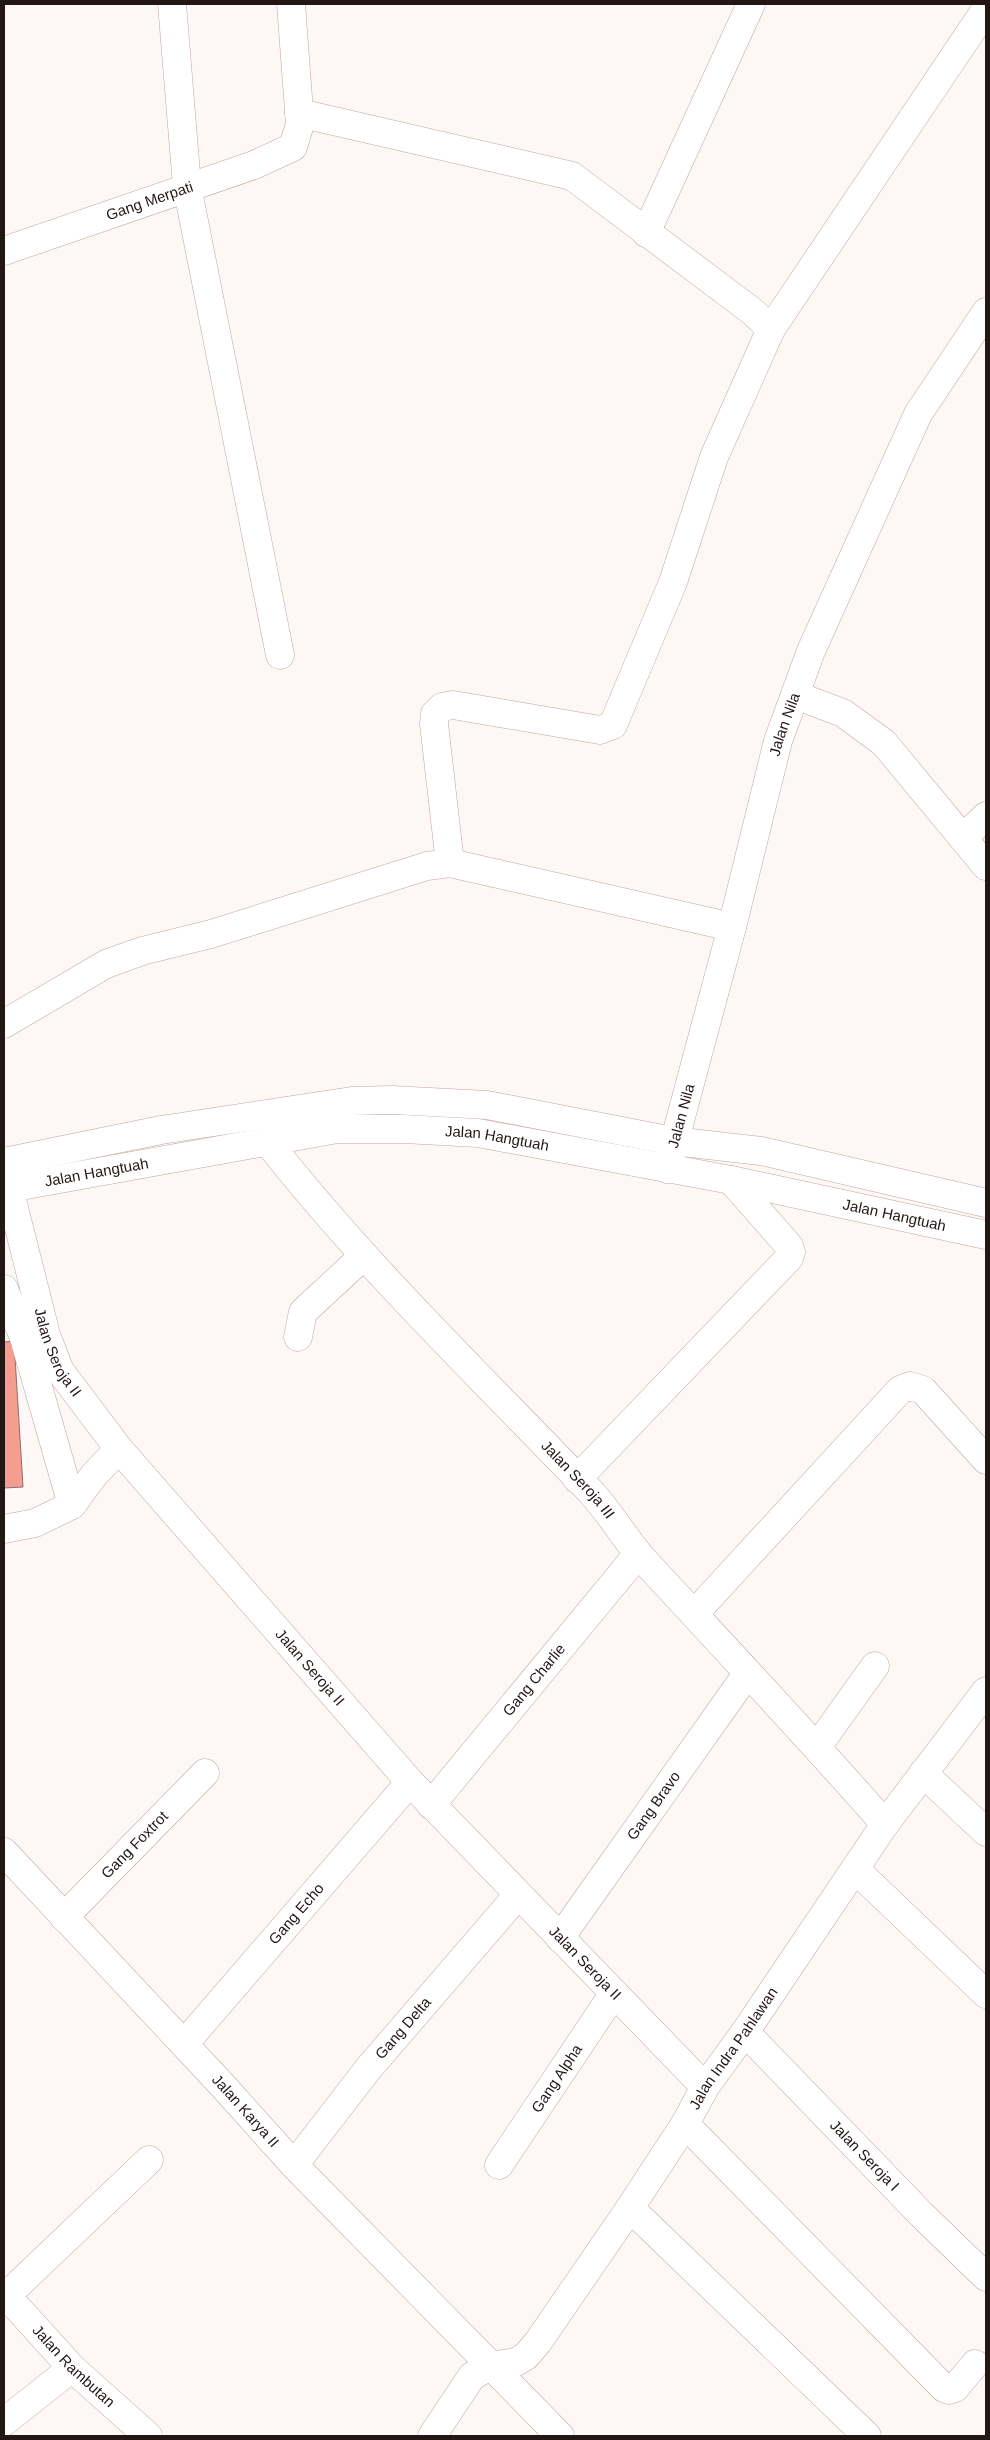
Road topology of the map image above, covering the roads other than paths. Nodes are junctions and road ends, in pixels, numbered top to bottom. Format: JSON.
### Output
{"nodes":[{"id":1,"x":172,"y":4,"type":"edge"},
{"id":2,"x":291,"y":4,"type":"edge"},
{"id":3,"x":751,"y":4,"type":"edge"},
{"id":4,"x":986,"y":9,"type":"edge"},
{"id":5,"x":299,"y":112,"type":"junction"},
{"id":6,"x":187,"y":186,"type":"junction"},
{"id":7,"x":646,"y":233,"type":"junction"},
{"id":8,"x":4,"y":251,"type":"edge"},
{"id":9,"x":986,"y":312,"type":"edge"},
{"id":10,"x":771,"y":329,"type":"junction"},
{"id":11,"x":280,"y":655,"type":"dead end"},
{"id":12,"x":795,"y":695,"type":"junction"},
{"id":13,"x":986,"y":816,"type":"edge"},
{"id":14,"x":963,"y":838,"type":"junction"},
{"id":15,"x":450,"y":863,"type":"junction"},
{"id":16,"x":986,"y":866,"type":"edge"},
{"id":17,"x":732,"y":927,"type":"junction"},
{"id":18,"x":4,"y":1024,"type":"edge"},
{"id":19,"x":161,"y":1130,"type":"junction"},
{"id":20,"x":267,"y":1141,"type":"junction"},
{"id":21,"x":673,"y":1141,"type":"junction"},
{"id":22,"x":164,"y":1160,"type":"junction"},
{"id":23,"x":667,"y":1169,"type":"junction"},
{"id":24,"x":5,"y":1180,"type":"edge"},
{"id":25,"x":730,"y":1180,"type":"junction"},
{"id":26,"x":986,"y":1203,"type":"edge"},
{"id":27,"x":986,"y":1235,"type":"edge"},
{"id":28,"x":360,"y":1253,"type":"junction"},
{"id":29,"x":4,"y":1289,"type":"edge"},
{"id":30,"x":298,"y":1338,"type":"dead end"},
{"id":31,"x":119,"y":1449,"type":"junction"},
{"id":32,"x":986,"y":1460,"type":"edge"},
{"id":33,"x":577,"y":1479,"type":"junction"},
{"id":34,"x":72,"y":1505,"type":"junction"},
{"id":35,"x":4,"y":1529,"type":"edge"},
{"id":36,"x":638,"y":1554,"type":"junction"},
{"id":37,"x":694,"y":1614,"type":"junction"},
{"id":38,"x":875,"y":1666,"type":"dead end"},
{"id":39,"x":748,"y":1674,"type":"junction"},
{"id":40,"x":986,"y":1691,"type":"edge"},
{"id":41,"x":817,"y":1746,"type":"junction"},
{"id":42,"x":205,"y":1772,"type":"dead end"},
{"id":43,"x":923,"y":1773,"type":"junction"},
{"id":44,"x":410,"y":1782,"type":"junction"},
{"id":45,"x":431,"y":1805,"type":"junction"},
{"id":46,"x":885,"y":1824,"type":"junction"},
{"id":47,"x":986,"y":1832,"type":"edge"},
{"id":48,"x":855,"y":1869,"type":"junction"},
{"id":49,"x":9,"y":1870,"type":"edge"},
{"id":50,"x":518,"y":1895,"type":"junction"},
{"id":51,"x":64,"y":1917,"type":"junction"},
{"id":52,"x":560,"y":1938,"type":"junction"},
{"id":53,"x":614,"y":1993,"type":"junction"},
{"id":54,"x":986,"y":1994,"type":"edge"},
{"id":55,"x":746,"y":2032,"type":"junction"},
{"id":56,"x":184,"y":2044,"type":"junction"},
{"id":57,"x":705,"y":2087,"type":"junction"},
{"id":58,"x":685,"y":2124,"type":"junction"},
{"id":59,"x":149,"y":2160,"type":"dead end"},
{"id":60,"x":294,"y":2165,"type":"junction"},
{"id":61,"x":499,"y":2165,"type":"dead end"},
{"id":62,"x":630,"y":2208,"type":"junction"},
{"id":63,"x":986,"y":2277,"type":"edge"},
{"id":64,"x":5,"y":2294,"type":"edge"},
{"id":65,"x":975,"y":2364,"type":"dead end"},
{"id":66,"x":490,"y":2366,"type":"junction"},
{"id":67,"x":72,"y":2368,"type":"junction"},
{"id":68,"x":4,"y":2422,"type":"edge"},
{"id":69,"x":148,"y":2436,"type":"edge"},
{"id":70,"x":432,"y":2436,"type":"edge"},
{"id":71,"x":560,"y":2436,"type":"edge"},
{"id":72,"x":867,"y":2436,"type":"edge"}],
"edges":[{"from":1,"to":6,"type":"main road"},
{"from":2,"to":5,"type":"main road"},
{"from":3,"to":7,"type":"main road"},
{"from":4,"to":10,"type":"main road"},
{"from":5,"to":6,"type":"main road","name":"Gang Merpati"},
{"from":5,"to":7,"type":"main road"},
{"from":6,"to":8,"type":"main road","name":"Gang Merpati"},
{"from":6,"to":11,"type":"main road"},
{"from":7,"to":10,"type":"main road"},
{"from":9,"to":12,"type":"main road","name":"Jalan Nila"},
{"from":10,"to":15,"type":"main road"},
{"from":12,"to":14,"type":"main road"},
{"from":12,"to":17,"type":"main road","name":"Jalan Nila"},
{"from":13,"to":14,"type":"main road"},
{"from":14,"to":16,"type":"main road"},
{"from":15,"to":17,"type":"main road"},
{"from":15,"to":18,"type":"main road"},
{"from":17,"to":21,"type":"main road","name":"Jalan Nila"},
{"from":19,"to":21,"type":"main road","name":"Jalan Hangtuah"},
{"from":19,"to":22,"type":"main road"},
{"from":19,"to":24,"type":"main road","name":"Jalan Hangtuah"},
{"from":20,"to":22,"type":"main road","name":"Jalan Hangtuah"},
{"from":20,"to":23,"type":"main road","name":"Jalan Hangtuah"},
{"from":20,"to":28,"type":"main road","name":"Jalan Seroja III"},
{"from":21,"to":23,"type":"main road","name":"Jalan Nila"},
{"from":21,"to":26,"type":"main road","name":"Jalan Hangtuah"},
{"from":22,"to":24,"type":"main road","name":"Jalan Hangtuah"},
{"from":23,"to":25,"type":"main road","name":"Jalan Hangtuah"},
{"from":24,"to":31,"type":"main road","name":"Jalan Seroja II"},
{"from":25,"to":27,"type":"main road","name":"Jalan Hangtuah"},
{"from":25,"to":33,"type":"main road"},
{"from":28,"to":30,"type":"main road"},
{"from":28,"to":33,"type":"main road","name":"Jalan Seroja III"},
{"from":29,"to":34,"type":"main road"},
{"from":31,"to":34,"type":"main road"},
{"from":31,"to":44,"type":"main road","name":"Jalan Seroja II"},
{"from":32,"to":37,"type":"main road"},
{"from":33,"to":36,"type":"main road","name":"Jalan Seroja III"},
{"from":34,"to":35,"type":"main road"},
{"from":36,"to":37,"type":"main road","name":"Jalan Seroja III"},
{"from":36,"to":45,"type":"main road","name":"Gang Charlie"},
{"from":37,"to":39,"type":"main road","name":"Jalan Seroja III"},
{"from":38,"to":41,"type":"main road"},
{"from":39,"to":41,"type":"main road","name":"Jalan Seroja III"},
{"from":39,"to":52,"type":"main road","name":"Gang Bravo"},
{"from":40,"to":43,"type":"main road","name":"Jalan Indra Pahlawan"},
{"from":41,"to":46,"type":"main road","name":"Jalan Seroja III"},
{"from":42,"to":51,"type":"main road","name":"Gang Foxtrot"},
{"from":43,"to":46,"type":"main road","name":"Jalan Indra Pahlawan"},
{"from":43,"to":47,"type":"main road"},
{"from":44,"to":45,"type":"main road","name":"Jalan Seroja II"},
{"from":44,"to":56,"type":"main road","name":"Gang Echo"},
{"from":45,"to":50,"type":"main road","name":"Jalan Seroja II"},
{"from":46,"to":48,"type":"main road","name":"Jalan Indra Pahlawan"},
{"from":48,"to":54,"type":"main road"},
{"from":48,"to":55,"type":"main road","name":"Jalan Indra Pahlawan"},
{"from":49,"to":51,"type":"main road","name":"Jalan Karya II"},
{"from":50,"to":52,"type":"main road","name":"Jalan Seroja II"},
{"from":50,"to":60,"type":"main road","name":"Gang Delta"},
{"from":51,"to":56,"type":"main road","name":"Jalan Karya II"},
{"from":52,"to":53,"type":"main road","name":"Jalan Seroja II"},
{"from":53,"to":57,"type":"main road","name":"Jalan Seroja II"},
{"from":53,"to":61,"type":"main road","name":"Gang Alpha"},
{"from":55,"to":57,"type":"main road","name":"Jalan Indra Pahlawan"},
{"from":55,"to":63,"type":"main road","name":"Jalan Seroja I"},
{"from":56,"to":60,"type":"main road","name":"Jalan Karya II"},
{"from":57,"to":58,"type":"main road","name":"Jalan Indra Pahlawan"},
{"from":58,"to":62,"type":"main road","name":"Jalan Indra Pahlawan"},
{"from":58,"to":65,"type":"main road"},
{"from":59,"to":64,"type":"main road"},
{"from":60,"to":66,"type":"main road","name":"Jalan Karya II"},
{"from":62,"to":66,"type":"main road","name":"Jalan Indra Pahlawan"},
{"from":62,"to":72,"type":"main road"},
{"from":64,"to":67,"type":"main road","name":"Jalan Rambutan"},
{"from":66,"to":70,"type":"main road","name":"Jalan Indra Pahlawan"},
{"from":66,"to":71,"type":"main road","name":"Jalan Karya II"},
{"from":67,"to":68,"type":"main road"},
{"from":67,"to":69,"type":"main road","name":"Jalan Rambutan"}]}
